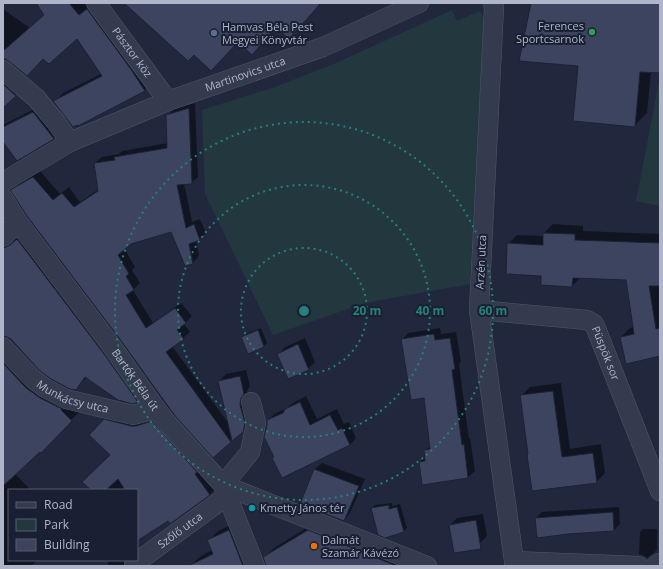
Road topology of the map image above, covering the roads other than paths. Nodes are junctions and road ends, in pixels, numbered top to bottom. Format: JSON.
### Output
{"nodes":[{"id":1,"x":96,"y":3,"type":"edge"},
{"id":2,"x":418,"y":3,"type":"edge"},
{"id":3,"x":493,"y":3,"type":"edge"},
{"id":4,"x":393,"y":8,"type":"edge"},
{"id":5,"x":3,"y":70,"type":"edge"},
{"id":6,"x":168,"y":101,"type":"junction"},
{"id":7,"x":70,"y":142,"type":"junction"},
{"id":8,"x":3,"y":182,"type":"edge"},
{"id":9,"x":3,"y":198,"type":"edge"},
{"id":10,"x":18,"y":222,"type":"junction"},
{"id":11,"x":3,"y":237,"type":"edge"},
{"id":12,"x":479,"y":310,"type":"junction"},
{"id":13,"x":3,"y":347,"type":"edge"},
{"id":14,"x":251,"y":402,"type":"dead end"},
{"id":15,"x":156,"y":409,"type":"junction"},
{"id":16,"x":225,"y":490,"type":"junction"},
{"id":17,"x":660,"y":491,"type":"edge"},
{"id":18,"x":138,"y":561,"type":"edge"},
{"id":19,"x":138,"y":561,"type":"edge"},
{"id":20,"x":660,"y":563,"type":"edge"},
{"id":21,"x":134,"y":564,"type":"dead end"},
{"id":22,"x":514,"y":564,"type":"edge"},
{"id":23,"x":255,"y":566,"type":"edge"},
{"id":24,"x":427,"y":566,"type":"edge"},
{"id":25,"x":639,"y":566,"type":"edge"},
{"id":26,"x":655,"y":566,"type":"edge"}],
"edges":[{"from":1,"to":6,"type":"street","name":"Pásztor köz"},
{"from":2,"to":4,"type":"street","name":"Martinovics utca"},
{"from":3,"to":12,"type":"street","name":"Arzén utca"},
{"from":4,"to":6,"type":"street","name":"Martinovics utca"},
{"from":5,"to":7,"type":"street"},
{"from":6,"to":7,"type":"street","name":"Martinovics utca"},
{"from":7,"to":8,"type":"street","name":"Martinovics utca"},
{"from":9,"to":10,"type":"street","name":"Bartók Béla út"},
{"from":10,"to":11,"type":"street"},
{"from":10,"to":15,"type":"street","name":"Bartók Béla út"},
{"from":12,"to":17,"type":"street","name":"Püspök sor"},
{"from":12,"to":22,"type":"street","name":"Arzén utca"},
{"from":13,"to":15,"type":"street","name":"Munkácsy utca"},
{"from":14,"to":16,"type":"street","name":"Szőlő utca"},
{"from":15,"to":16,"type":"street","name":"Bartók Béla út"},
{"from":16,"to":18,"type":"street","name":"Szőlő utca"},
{"from":16,"to":23,"type":"street","name":"Bartók Béla út"},
{"from":16,"to":24,"type":"street"},
{"from":19,"to":21,"type":"street","name":"Szőlő utca"},
{"from":20,"to":26,"type":"street"},
{"from":22,"to":25,"type":"street"}]}
